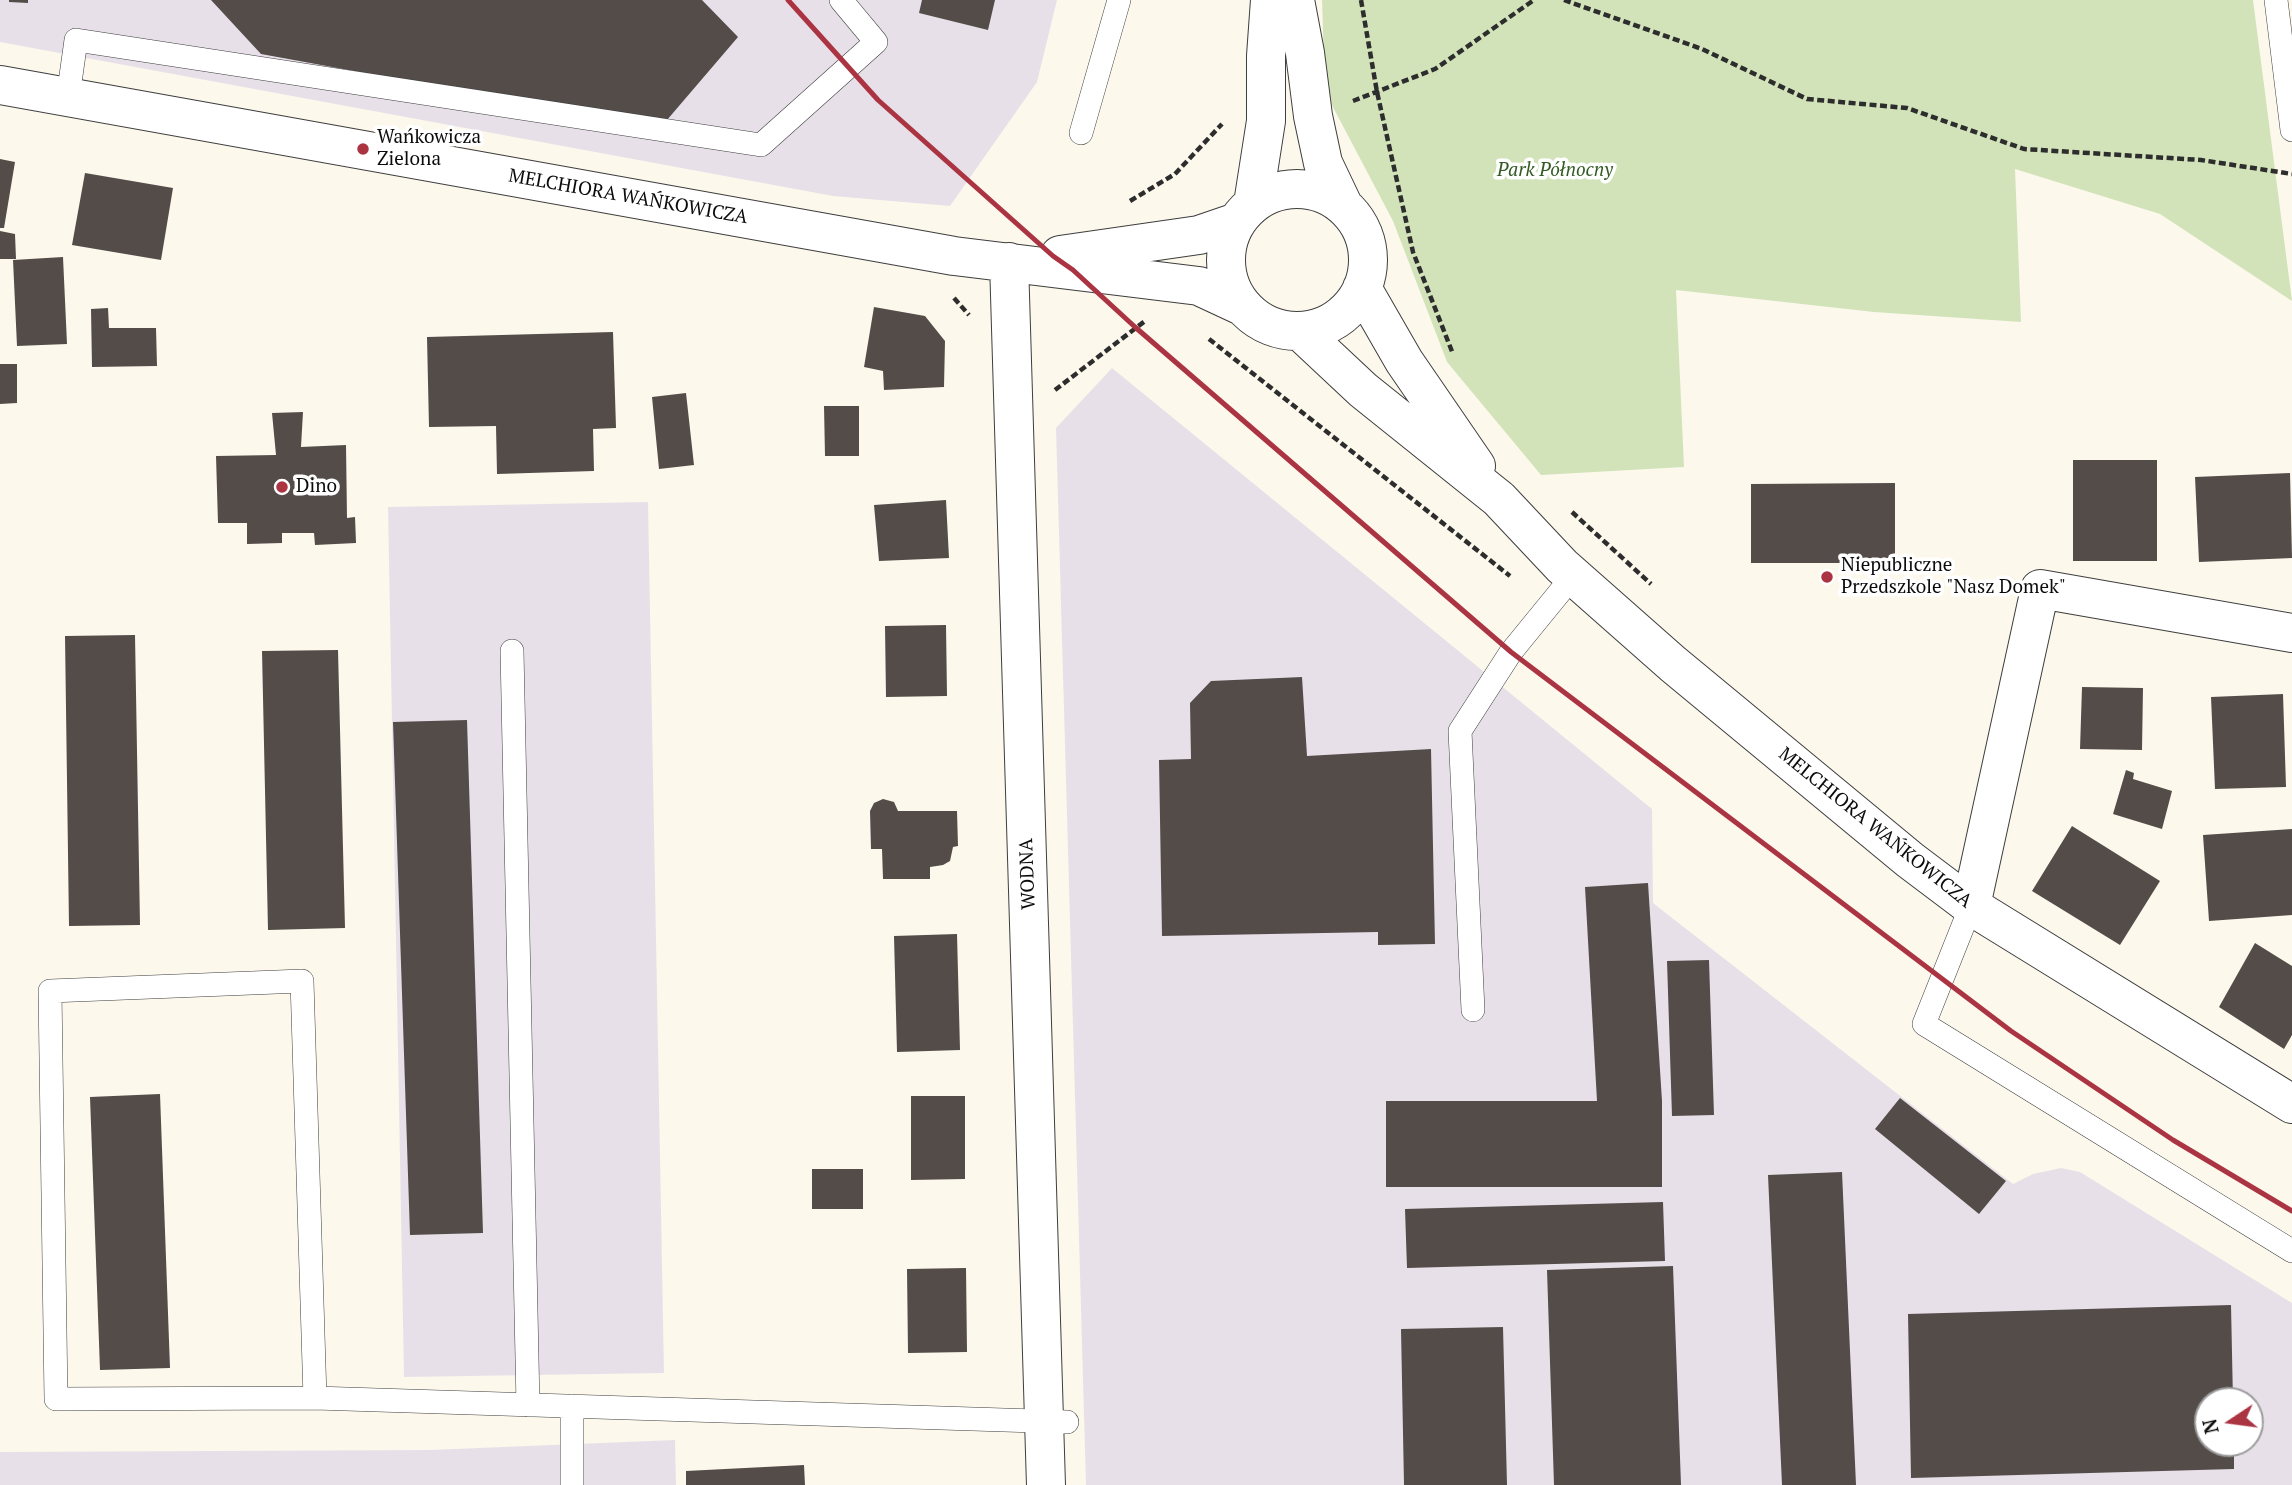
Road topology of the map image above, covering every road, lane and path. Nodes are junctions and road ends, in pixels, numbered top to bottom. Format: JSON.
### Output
{"nodes":[{"id":1,"x":841,"y":0,"type":"edge"},
{"id":2,"x":1119,"y":0,"type":"edge"},
{"id":3,"x":1270,"y":0,"type":"edge"},
{"id":4,"x":1295,"y":0,"type":"edge"},
{"id":5,"x":1361,"y":0,"type":"edge"},
{"id":6,"x":1534,"y":0,"type":"edge"},
{"id":7,"x":1564,"y":0,"type":"edge"},
{"id":8,"x":2276,"y":0,"type":"edge"},
{"id":9,"x":2286,"y":37,"type":"edge"},
{"id":10,"x":0,"y":85,"type":"edge"},
{"id":11,"x":1377,"y":92,"type":"junction"},
{"id":12,"x":68,"y":97,"type":"junction"},
{"id":13,"x":1313,"y":116,"type":"junction"},
{"id":14,"x":1266,"y":121,"type":"junction"},
{"id":15,"x":2292,"y":130,"type":"edge"},
{"id":16,"x":1081,"y":133,"type":"dead end"},
{"id":17,"x":2292,"y":174,"type":"edge"},
{"id":18,"x":1343,"y":205,"type":"junction"},
{"id":19,"x":1122,"y":207,"type":"dead end"},
{"id":20,"x":1245,"y":213,"type":"junction"},
{"id":21,"x":1009,"y":262,"type":"junction"},
{"id":22,"x":1363,"y":288,"type":"junction"},
{"id":23,"x":1242,"y":306,"type":"junction"},
{"id":24,"x":1300,"y":331,"type":"junction"},
{"id":25,"x":1457,"y":362,"type":"dead end"},
{"id":26,"x":1499,"y":499,"type":"junction"},
{"id":27,"x":1569,"y":509,"type":"dead end"},
{"id":28,"x":1573,"y":576,"type":"junction"},
{"id":29,"x":1660,"y":593,"type":"dead end"},
{"id":30,"x":2292,"y":633,"type":"edge"},
{"id":31,"x":512,"y":651,"type":"dead end"},
{"id":32,"x":1971,"y":906,"type":"junction"},
{"id":33,"x":1473,"y":1010,"type":"dead end"},
{"id":34,"x":2292,"y":1104,"type":"edge"},
{"id":35,"x":2292,"y":1251,"type":"edge"},
{"id":36,"x":315,"y":1398,"type":"junction"},
{"id":37,"x":528,"y":1405,"type":"junction"},
{"id":38,"x":572,"y":1406,"type":"junction"},
{"id":39,"x":1056,"y":1421,"type":"junction"},
{"id":40,"x":572,"y":1485,"type":"edge"},
{"id":41,"x":1046,"y":1485,"type":"edge"}],
"edges":[{"from":1,"to":12,"type":"lane"},
{"from":2,"to":16,"type":"lane"},
{"from":3,"to":14,"type":"street"},
{"from":4,"to":13,"type":"street"},
{"from":5,"to":11,"type":"path"},
{"from":6,"to":11,"type":"path"},
{"from":7,"to":17,"type":"path"},
{"from":8,"to":9,"type":"lane"},
{"from":9,"to":15,"type":"lane"},
{"from":10,"to":12,"type":"street","name":"MELCHIORA WAŃKOWICZA"},
{"from":11,"to":13,"type":"path"},
{"from":11,"to":25,"type":"path"},
{"from":12,"to":21,"type":"street","name":"MELCHIORA WAŃKOWICZA"},
{"from":13,"to":18,"type":"street"},
{"from":14,"to":19,"type":"path"},
{"from":14,"to":20,"type":"street"},
{"from":18,"to":20,"type":"street"},
{"from":18,"to":22,"type":"street"},
{"from":20,"to":21,"type":"street","name":"MELCHIORA WAŃKOWICZA"},
{"from":20,"to":23,"type":"street"},
{"from":21,"to":23,"type":"street","name":"MELCHIORA WAŃKOWICZA"},
{"from":21,"to":39,"type":"street","name":"WODNA"},
{"from":22,"to":24,"type":"street"},
{"from":22,"to":26,"type":"street","name":"MELCHIORA WAŃKOWICZA"},
{"from":23,"to":24,"type":"street"},
{"from":24,"to":26,"type":"street","name":"MELCHIORA WAŃKOWICZA"},
{"from":26,"to":28,"type":"street","name":"MELCHIORA WAŃKOWICZA"},
{"from":27,"to":29,"type":"path"},
{"from":28,"to":32,"type":"street","name":"MELCHIORA WAŃKOWICZA"},
{"from":28,"to":33,"type":"lane"},
{"from":30,"to":32,"type":"street"},
{"from":31,"to":37,"type":"lane"},
{"from":32,"to":34,"type":"street","name":"MELCHIORA WAŃKOWICZA"},
{"from":32,"to":35,"type":"lane"},
{"from":36,"to":36,"type":"lane"},
{"from":36,"to":37,"type":"lane"},
{"from":37,"to":38,"type":"lane"},
{"from":38,"to":39,"type":"lane"},
{"from":38,"to":40,"type":"lane"},
{"from":39,"to":41,"type":"street","name":"WODNA"}]}
